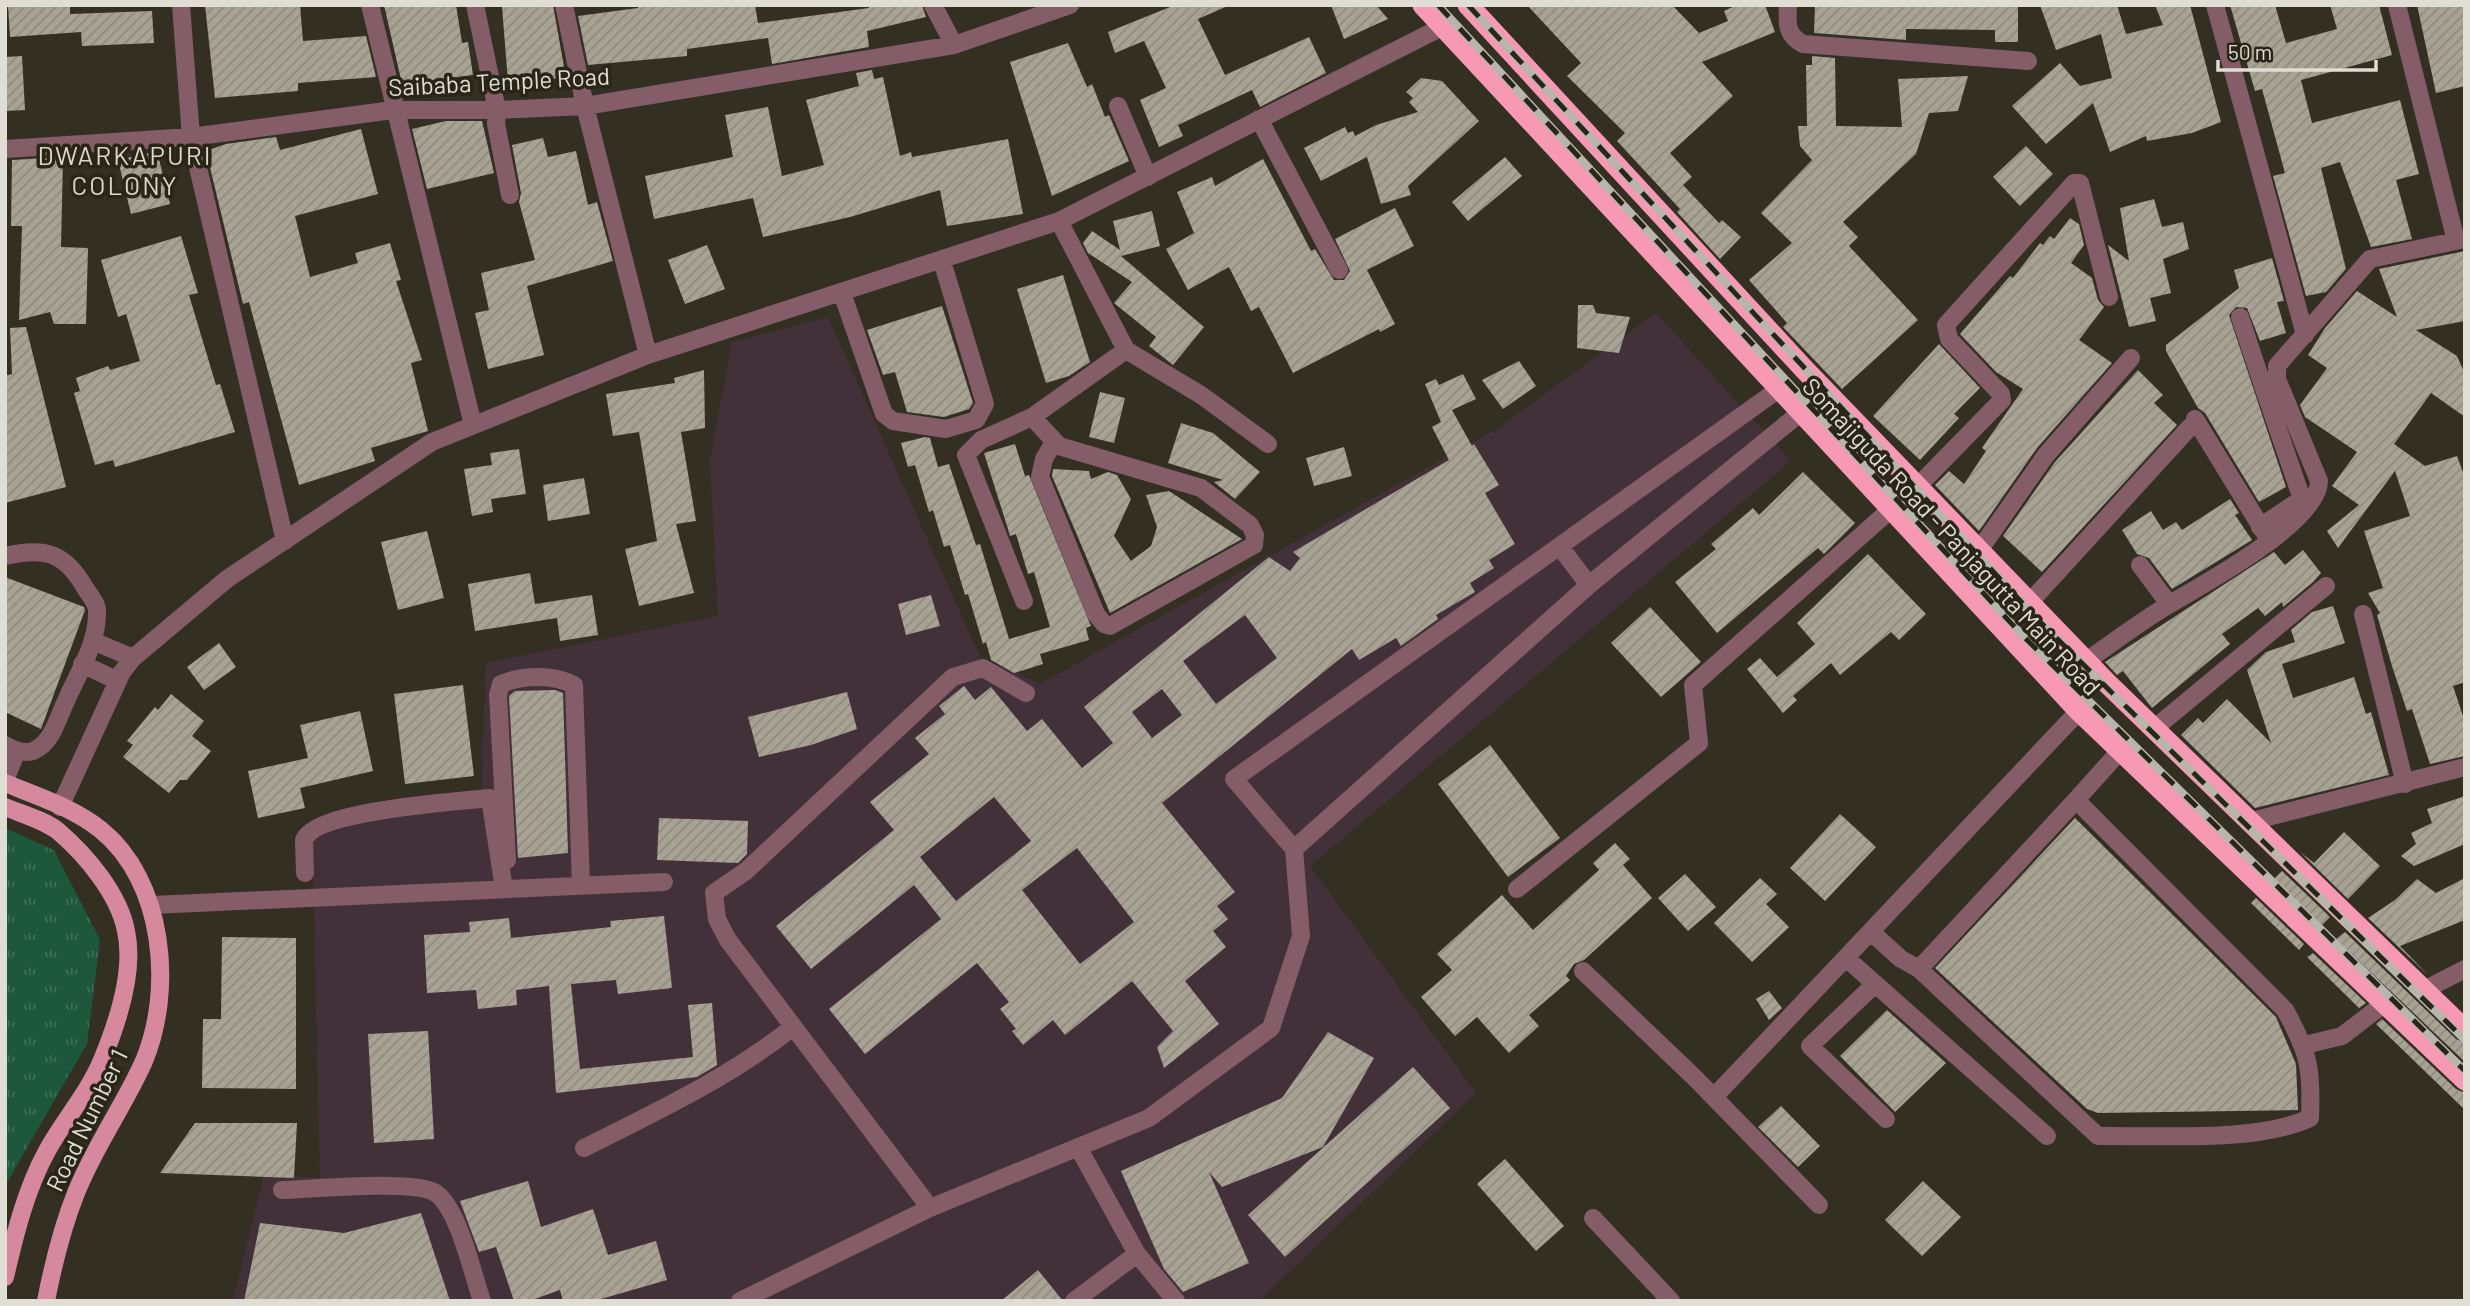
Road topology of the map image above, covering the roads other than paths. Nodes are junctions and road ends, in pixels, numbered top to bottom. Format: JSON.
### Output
{"nodes":[{"id":1,"x":181,"y":5,"type":"edge"},
{"id":2,"x":370,"y":5,"type":"edge"},
{"id":3,"x":475,"y":5,"type":"edge"},
{"id":4,"x":564,"y":5,"type":"edge"},
{"id":5,"x":933,"y":5,"type":"edge"},
{"id":6,"x":1070,"y":5,"type":"edge"},
{"id":7,"x":1423,"y":5,"type":"edge"},
{"id":8,"x":1468,"y":5,"type":"edge"},
{"id":9,"x":1788,"y":5,"type":"edge"},
{"id":10,"x":2215,"y":5,"type":"edge"},
{"id":11,"x":2397,"y":5,"type":"edge"},
{"id":12,"x":1441,"y":27,"type":"junction"},
{"id":13,"x":954,"y":45,"type":"junction"},
{"id":14,"x":2028,"y":61,"type":"dead end"},
{"id":15,"x":585,"y":106,"type":"junction"},
{"id":16,"x":1118,"y":106,"type":"dead end"},
{"id":17,"x":393,"y":110,"type":"junction"},
{"id":18,"x":497,"y":110,"type":"junction"},
{"id":19,"x":1259,"y":119,"type":"junction"},
{"id":20,"x":191,"y":137,"type":"junction"},
{"id":21,"x":5,"y":149,"type":"edge"},
{"id":22,"x":1149,"y":177,"type":"junction"},
{"id":23,"x":510,"y":195,"type":"dead end"},
{"id":24,"x":1059,"y":221,"type":"junction"},
{"id":25,"x":2461,"y":240,"type":"edge"},
{"id":26,"x":942,"y":261,"type":"junction"},
{"id":27,"x":1339,"y":270,"type":"dead end"},
{"id":28,"x":842,"y":293,"type":"junction"},
{"id":29,"x":2109,"y":297,"type":"dead end"},
{"id":30,"x":2240,"y":317,"type":"dead end"},
{"id":31,"x":2305,"y":335,"type":"junction"},
{"id":32,"x":1126,"y":350,"type":"junction"},
{"id":33,"x":648,"y":355,"type":"junction"},
{"id":34,"x":2131,"y":358,"type":"dead end"},
{"id":35,"x":2272,"y":388,"type":"junction"},
{"id":36,"x":1779,"y":389,"type":"junction"},
{"id":37,"x":1800,"y":413,"type":"junction"},
{"id":38,"x":1032,"y":417,"type":"junction"},
{"id":39,"x":473,"y":425,"type":"junction"},
{"id":40,"x":1054,"y":442,"type":"junction"},
{"id":41,"x":1268,"y":444,"type":"dead end"},
{"id":42,"x":1917,"y":487,"type":"junction"},
{"id":43,"x":1936,"y":506,"type":"junction"},
{"id":44,"x":1890,"y":510,"type":"junction"},
{"id":45,"x":1910,"y":532,"type":"junction"},
{"id":46,"x":2265,"y":534,"type":"junction"},
{"id":47,"x":285,"y":541,"type":"junction"},
{"id":48,"x":1560,"y":547,"type":"junction"},
{"id":49,"x":1980,"y":549,"type":"junction"},
{"id":50,"x":5,"y":556,"type":"edge"},
{"id":51,"x":2140,"y":565,"type":"dead end"},
{"id":52,"x":1590,"y":585,"type":"junction"},
{"id":53,"x":2326,"y":586,"type":"dead end"},
{"id":54,"x":1024,"y":601,"type":"dead end"},
{"id":55,"x":2030,"y":602,"type":"junction"},
{"id":56,"x":2169,"y":604,"type":"junction"},
{"id":57,"x":2363,"y":614,"type":"dead end"},
{"id":58,"x":93,"y":641,"type":"junction"},
{"id":59,"x":133,"y":659,"type":"junction"},
{"id":60,"x":2086,"y":661,"type":"junction"},
{"id":61,"x":82,"y":664,"type":"junction"},
{"id":62,"x":118,"y":681,"type":"junction"},
{"id":63,"x":1026,"y":693,"type":"dead end"},
{"id":64,"x":2079,"y":711,"type":"junction"},
{"id":65,"x":2155,"y":728,"type":"junction"},
{"id":66,"x":11,"y":748,"type":"edge"},
{"id":67,"x":2119,"y":752,"type":"junction"},
{"id":68,"x":2465,"y":767,"type":"edge"},
{"id":69,"x":5,"y":782,"type":"edge"},
{"id":70,"x":2405,"y":783,"type":"junction"},
{"id":71,"x":2076,"y":800,"type":"junction"},
{"id":72,"x":5,"y":807,"type":"edge"},
{"id":73,"x":60,"y":807,"type":"junction"},
{"id":74,"x":2252,"y":821,"type":"junction"},
{"id":75,"x":1294,"y":849,"type":"junction"},
{"id":76,"x":507,"y":860,"type":"dead end"},
{"id":77,"x":305,"y":873,"type":"dead end"},
{"id":78,"x":664,"y":882,"type":"dead end"},
{"id":79,"x":581,"y":885,"type":"junction"},
{"id":80,"x":504,"y":889,"type":"junction"},
{"id":81,"x":1517,"y":889,"type":"dead end"},
{"id":82,"x":152,"y":905,"type":"junction"},
{"id":83,"x":1871,"y":932,"type":"junction"},
{"id":84,"x":1846,"y":958,"type":"junction"},
{"id":85,"x":1919,"y":969,"type":"junction"},
{"id":86,"x":2465,"y":969,"type":"edge"},
{"id":87,"x":1583,"y":971,"type":"dead end"},
{"id":88,"x":1875,"y":984,"type":"junction"},
{"id":89,"x":2424,"y":990,"type":"junction"},
{"id":90,"x":2385,"y":1003,"type":"junction"},
{"id":91,"x":793,"y":1027,"type":"junction"},
{"id":92,"x":2465,"y":1030,"type":"edge"},
{"id":93,"x":2305,"y":1045,"type":"junction"},
{"id":94,"x":2465,"y":1080,"type":"edge"},
{"id":95,"x":1714,"y":1097,"type":"junction"},
{"id":96,"x":1886,"y":1119,"type":"dead end"},
{"id":97,"x":2047,"y":1136,"type":"dead end"},
{"id":98,"x":1078,"y":1147,"type":"junction"},
{"id":99,"x":584,"y":1148,"type":"dead end"},
{"id":100,"x":282,"y":1189,"type":"dead end"},
{"id":101,"x":1819,"y":1205,"type":"dead end"},
{"id":102,"x":930,"y":1208,"type":"junction"},
{"id":103,"x":1593,"y":1218,"type":"dead end"},
{"id":104,"x":11,"y":1224,"type":"edge"},
{"id":105,"x":1137,"y":1254,"type":"junction"},
{"id":106,"x":6,"y":1273,"type":"edge"},
{"id":107,"x":46,"y":1301,"type":"edge"},
{"id":108,"x":482,"y":1301,"type":"edge"},
{"id":109,"x":740,"y":1301,"type":"edge"},
{"id":110,"x":1074,"y":1301,"type":"edge"},
{"id":111,"x":1176,"y":1301,"type":"edge"},
{"id":112,"x":1671,"y":1301,"type":"edge"}],
"edges":[{"from":1,"to":20,"type":"street"},
{"from":2,"to":17,"type":"street"},
{"from":3,"to":18,"type":"street"},
{"from":4,"to":15,"type":"street"},
{"from":5,"to":13,"type":"street"},
{"from":6,"to":13,"type":"street","name":"Saibaba Temple Road"},
{"from":7,"to":12,"type":"highway","name":"Somajiguda Road - Panjagutta Main Road"},
{"from":8,"to":42,"type":"highway","name":"Somajiguda Road - Panjagutta Main Road"},
{"from":9,"to":14,"type":"street"},
{"from":10,"to":31,"type":"street"},
{"from":11,"to":25,"type":"street"},
{"from":12,"to":19,"type":"street"},
{"from":12,"to":36,"type":"highway","name":"Somajiguda Road - Panjagutta Main Road"},
{"from":13,"to":15,"type":"street","name":"Saibaba Temple Road"},
{"from":15,"to":18,"type":"street","name":"Saibaba Temple Road"},
{"from":15,"to":33,"type":"street"},
{"from":16,"to":22,"type":"street"},
{"from":17,"to":18,"type":"street","name":"Saibaba Temple Road"},
{"from":17,"to":20,"type":"street","name":"Saibaba Temple Road"},
{"from":17,"to":39,"type":"street"},
{"from":18,"to":23,"type":"street"},
{"from":19,"to":22,"type":"street"},
{"from":19,"to":27,"type":"street"},
{"from":20,"to":21,"type":"street","name":"Saibaba Temple Road"},
{"from":20,"to":47,"type":"street"},
{"from":22,"to":24,"type":"street"},
{"from":24,"to":26,"type":"street"},
{"from":24,"to":32,"type":"street"},
{"from":25,"to":31,"type":"street"},
{"from":26,"to":28,"type":"street"},
{"from":26,"to":28,"type":"street"},
{"from":28,"to":33,"type":"street"},
{"from":29,"to":42,"type":"street"},
{"from":30,"to":35,"type":"street"},
{"from":31,"to":35,"type":"street"},
{"from":32,"to":38,"type":"street"},
{"from":32,"to":41,"type":"street"},
{"from":33,"to":39,"type":"street"},
{"from":34,"to":49,"type":"street"},
{"from":35,"to":46,"type":"street"},
{"from":36,"to":37,"type":"highway","name":"Somajiguda Road - Panjagutta Main Road"},
{"from":36,"to":48,"type":"street"},
{"from":37,"to":44,"type":"highway","name":"Somajiguda Road - Panjagutta Main Road"},
{"from":37,"to":52,"type":"street"},
{"from":38,"to":40,"type":"street"},
{"from":38,"to":54,"type":"street"},
{"from":39,"to":47,"type":"street"},
{"from":40,"to":40,"type":"street"},
{"from":42,"to":43,"type":"highway","name":"Somajiguda Road - Panjagutta Main Road"},
{"from":43,"to":45,"type":"highway"},
{"from":43,"to":49,"type":"highway","name":"Somajiguda Road - Panjagutta Main Road"},
{"from":44,"to":45,"type":"highway","name":"Somajiguda Road - Panjagutta Main Road"},
{"from":44,"to":81,"type":"street"},
{"from":45,"to":64,"type":"highway","name":"Somajiguda Road - Panjagutta Main Road"},
{"from":46,"to":55,"type":"street"},
{"from":46,"to":56,"type":"street"},
{"from":47,"to":59,"type":"street"},
{"from":48,"to":52,"type":"street"},
{"from":48,"to":75,"type":"street"},
{"from":49,"to":55,"type":"highway","name":"Somajiguda Road - Panjagutta Main Road"},
{"from":50,"to":58,"type":"street"},
{"from":51,"to":56,"type":"street"},
{"from":52,"to":75,"type":"street"},
{"from":53,"to":65,"type":"street"},
{"from":55,"to":60,"type":"highway","name":"Somajiguda Road - Panjagutta Main Road"},
{"from":56,"to":60,"type":"street"},
{"from":57,"to":70,"type":"street"},
{"from":58,"to":59,"type":"street"},
{"from":58,"to":61,"type":"street"},
{"from":59,"to":62,"type":"street"},
{"from":60,"to":65,"type":"highway","name":"Somajiguda Road - Panjagutta Main Road"},
{"from":61,"to":62,"type":"street"},
{"from":61,"to":66,"type":"street"},
{"from":62,"to":73,"type":"street"},
{"from":63,"to":91,"type":"street"},
{"from":64,"to":67,"type":"highway","name":"Somajiguda Road - Panjagutta Main Road"},
{"from":64,"to":83,"type":"street"},
{"from":65,"to":74,"type":"highway","name":"Somajiguda Road - Panjagutta Main Road"},
{"from":66,"to":69,"type":"street"},
{"from":67,"to":71,"type":"street"},
{"from":67,"to":90,"type":"highway","name":"Somajiguda Road - Panjagutta Main Road"},
{"from":68,"to":70,"type":"street"},
{"from":69,"to":73,"type":"main road","name":"Road Number 1"},
{"from":70,"to":74,"type":"street"},
{"from":71,"to":85,"type":"street"},
{"from":71,"to":93,"type":"street"},
{"from":72,"to":104,"type":"main road","name":"Road Number 1"},
{"from":73,"to":82,"type":"main road","name":"Road Number 1"},
{"from":74,"to":89,"type":"highway","name":"Somajiguda Road - Panjagutta Main Road"},
{"from":75,"to":98,"type":"street"},
{"from":76,"to":79,"type":"street"},
{"from":77,"to":80,"type":"street"},
{"from":78,"to":79,"type":"street"},
{"from":79,"to":80,"type":"street"},
{"from":80,"to":82,"type":"street"},
{"from":82,"to":107,"type":"main road","name":"Road Number 1"},
{"from":83,"to":84,"type":"street"},
{"from":83,"to":85,"type":"street"},
{"from":84,"to":88,"type":"street"},
{"from":84,"to":95,"type":"street"},
{"from":85,"to":93,"type":"street"},
{"from":86,"to":89,"type":"street"},
{"from":87,"to":95,"type":"street"},
{"from":88,"to":96,"type":"street"},
{"from":88,"to":97,"type":"street"},
{"from":89,"to":92,"type":"highway","name":"Somajiguda Road - Panjagutta Main Road"},
{"from":90,"to":93,"type":"street"},
{"from":90,"to":94,"type":"highway","name":"Somajiguda Road - Panjagutta Main Road"},
{"from":91,"to":99,"type":"street"},
{"from":91,"to":102,"type":"street"},
{"from":95,"to":101,"type":"street"},
{"from":98,"to":102,"type":"street"},
{"from":98,"to":105,"type":"street"},
{"from":100,"to":108,"type":"street"},
{"from":102,"to":109,"type":"street"},
{"from":103,"to":112,"type":"street"},
{"from":104,"to":106,"type":"main road","name":"Road Number 1"},
{"from":105,"to":110,"type":"street"},
{"from":105,"to":111,"type":"street"}]}
